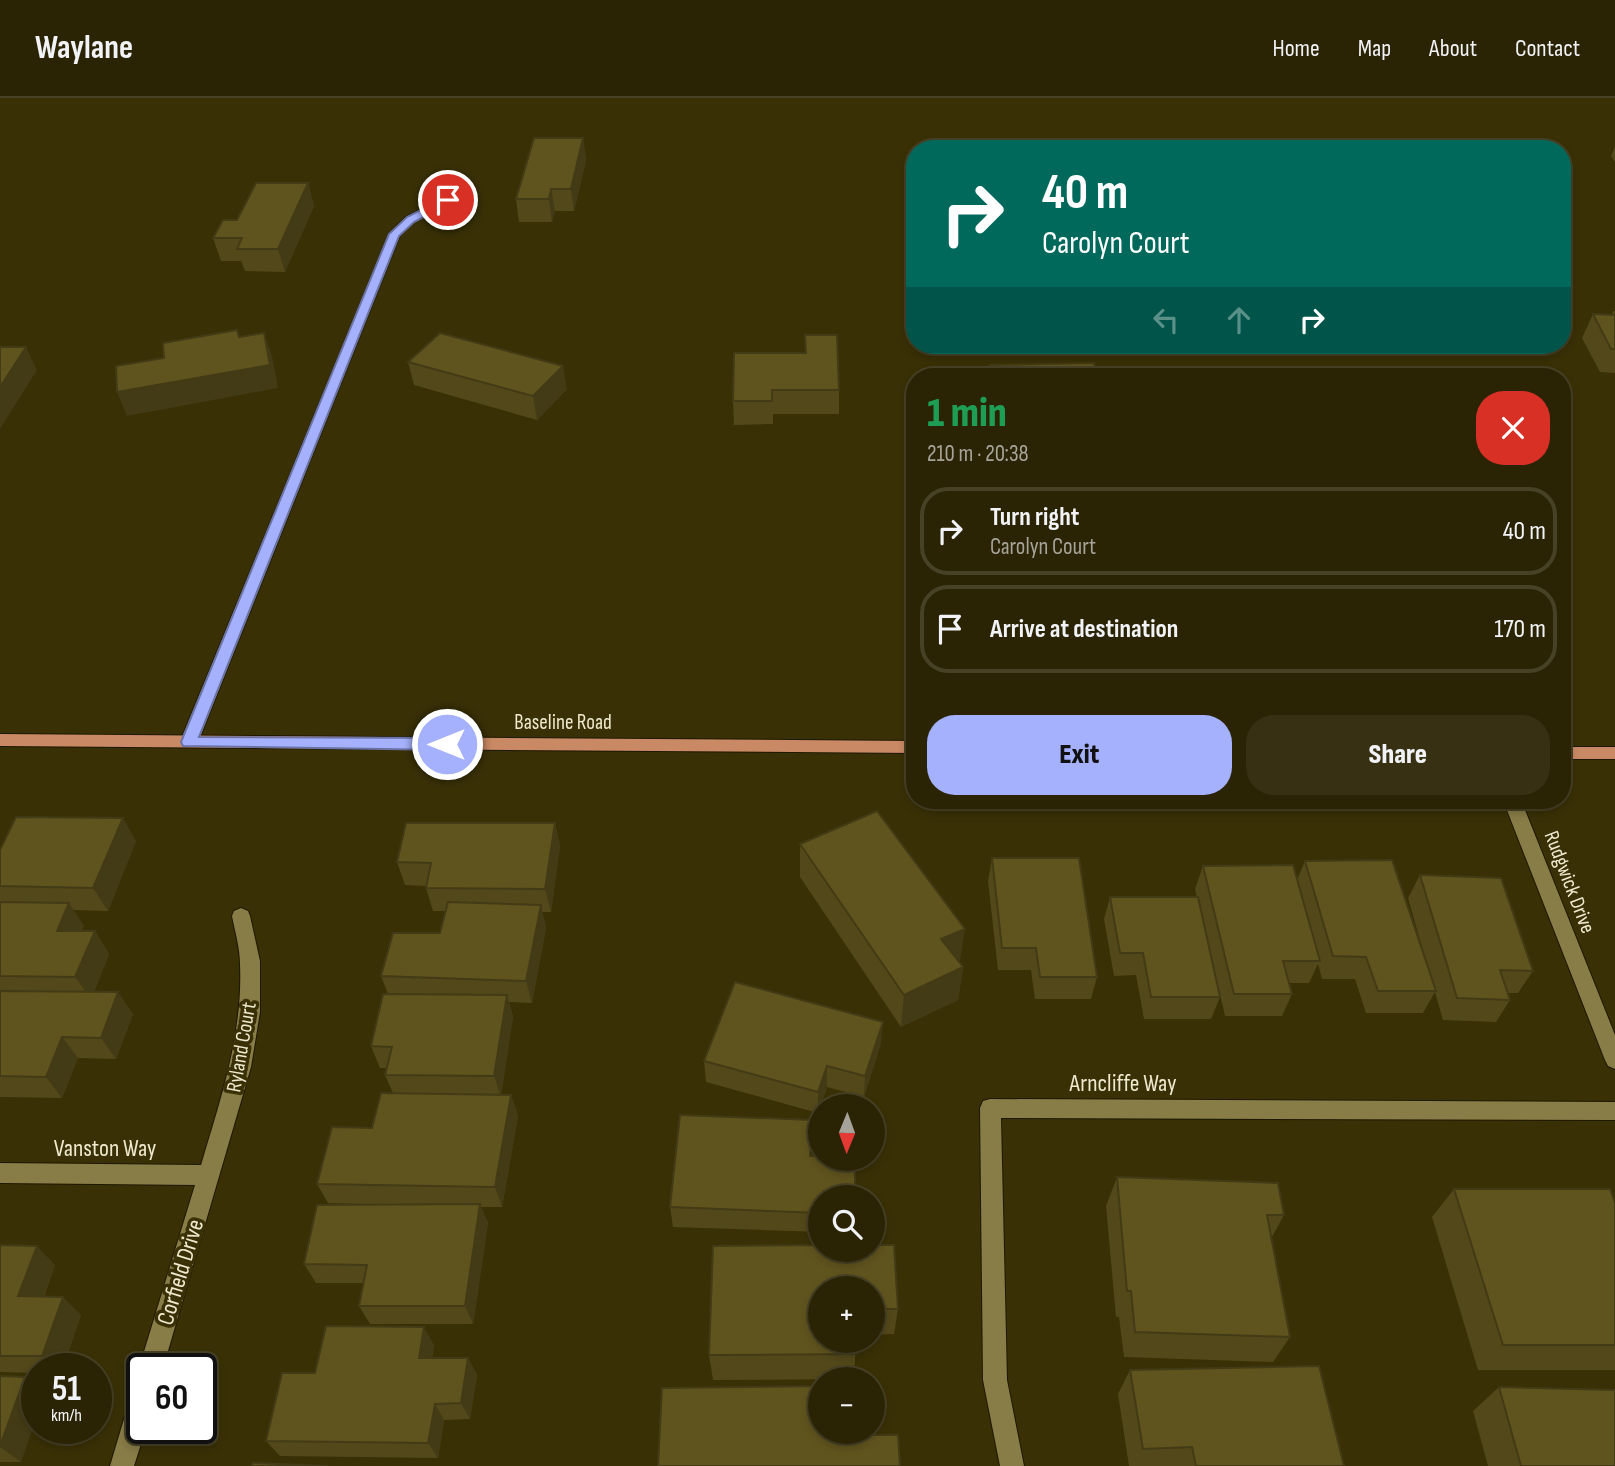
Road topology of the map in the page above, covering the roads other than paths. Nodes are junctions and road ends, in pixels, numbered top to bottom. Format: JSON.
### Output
{"nodes":[{"id":1,"x":448,"y":200,"type":"dead end"},
{"id":2,"x":0,"y":740,"type":"edge"},
{"id":3,"x":189,"y":742,"type":"junction"},
{"id":4,"x":906,"y":747,"type":"edge"},
{"id":5,"x":1571,"y":753,"type":"edge"},
{"id":6,"x":1615,"y":753,"type":"edge"},
{"id":7,"x":1517,"y":809,"type":"edge"},
{"id":8,"x":242,"y":916,"type":"dead end"},
{"id":9,"x":1615,"y":1060,"type":"edge"},
{"id":10,"x":1615,"y":1111,"type":"edge"},
{"id":11,"x":0,"y":1173,"type":"edge"},
{"id":12,"x":209,"y":1175,"type":"junction"},
{"id":13,"x":156,"y":1353,"type":"edge"},
{"id":14,"x":129,"y":1444,"type":"edge"},
{"id":15,"x":122,"y":1466,"type":"edge"},
{"id":16,"x":1012,"y":1466,"type":"edge"}],
"edges":[{"from":1,"to":3,"type":"street"},
{"from":2,"to":3,"type":"main road","name":"Baseline Road"},
{"from":3,"to":4,"type":"main road","name":"Baseline Road"},
{"from":5,"to":6,"type":"main road"},
{"from":7,"to":9,"type":"street","name":"Rudgwick Drive"},
{"from":8,"to":12,"type":"street","name":"Ryland Court"},
{"from":10,"to":16,"type":"street","name":"Arncliffe Way"},
{"from":11,"to":12,"type":"street","name":"Vanston Way"},
{"from":12,"to":13,"type":"street","name":"Corfield Drive"},
{"from":14,"to":15,"type":"street"}]}
